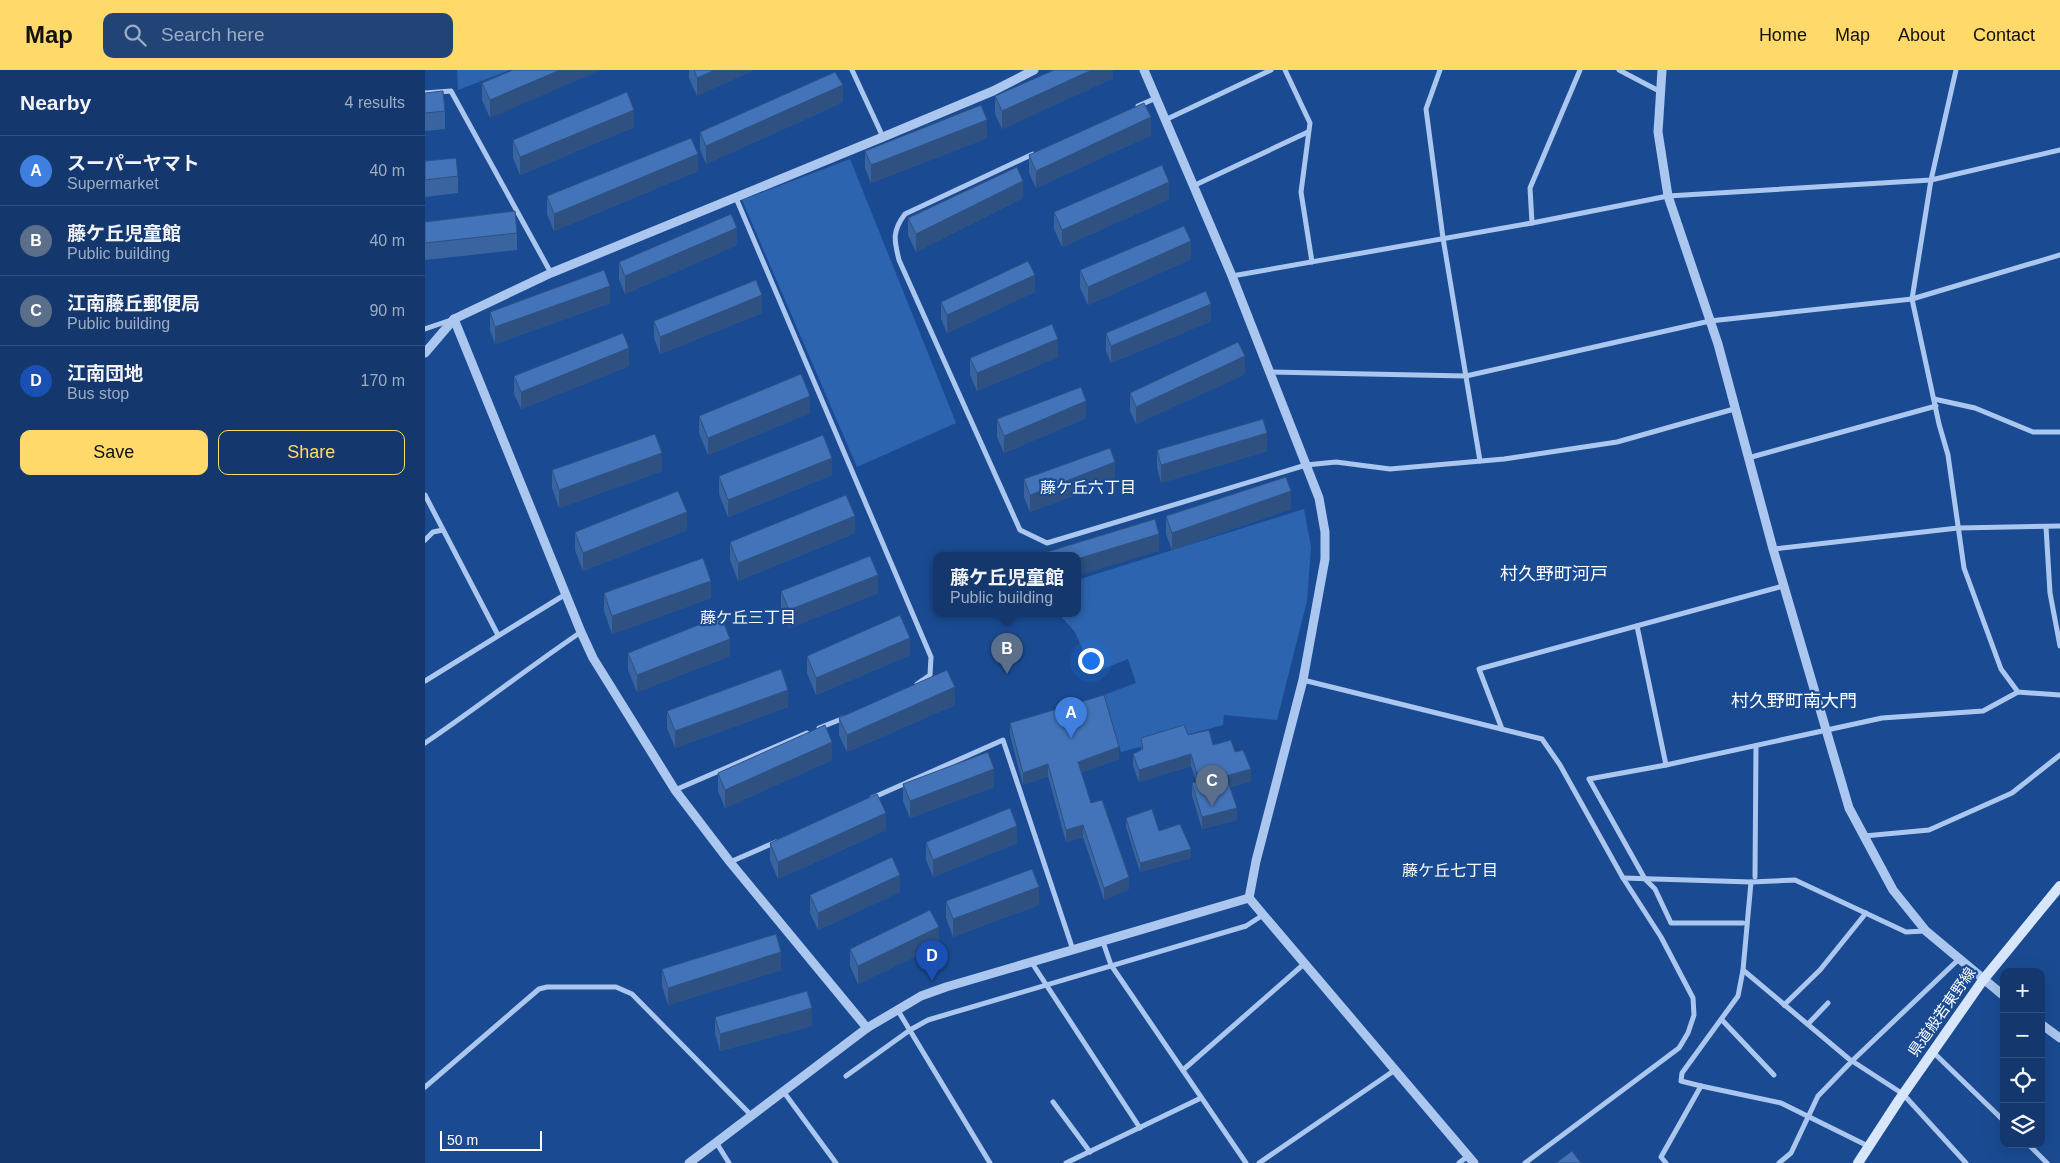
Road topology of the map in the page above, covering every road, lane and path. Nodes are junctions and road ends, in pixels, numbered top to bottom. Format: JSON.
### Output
{"nodes":[{"id":1,"x":852,"y":70,"type":"edge"},
{"id":2,"x":1034,"y":70,"type":"edge"},
{"id":3,"x":1143,"y":70,"type":"edge"},
{"id":4,"x":1271,"y":70,"type":"edge"},
{"id":5,"x":1285,"y":70,"type":"edge"},
{"id":6,"x":1440,"y":70,"type":"edge"},
{"id":7,"x":1580,"y":70,"type":"edge"},
{"id":8,"x":1619,"y":70,"type":"edge"},
{"id":9,"x":1662,"y":70,"type":"edge"},
{"id":10,"x":1956,"y":70,"type":"edge"},
{"id":11,"x":1661,"y":92,"type":"junction"},
{"id":12,"x":425,"y":93,"type":"edge"},
{"id":13,"x":1156,"y":98,"type":"junction"},
{"id":14,"x":1129,"y":110,"type":"edge"},
{"id":15,"x":1165,"y":120,"type":"junction"},
{"id":16,"x":1308,"y":132,"type":"junction"},
{"id":17,"x":883,"y":137,"type":"junction"},
{"id":18,"x":1042,"y":150,"type":"edge"},
{"id":19,"x":2060,"y":150,"type":"edge"},
{"id":20,"x":1931,"y":180,"type":"junction"},
{"id":21,"x":1193,"y":186,"type":"junction"},
{"id":22,"x":1668,"y":196,"type":"junction"},
{"id":23,"x":736,"y":198,"type":"junction"},
{"id":24,"x":1532,"y":223,"type":"junction"},
{"id":25,"x":1443,"y":238,"type":"junction"},
{"id":26,"x":2060,"y":255,"type":"edge"},
{"id":27,"x":1312,"y":262,"type":"junction"},
{"id":28,"x":551,"y":273,"type":"junction"},
{"id":29,"x":1232,"y":276,"type":"junction"},
{"id":30,"x":1912,"y":299,"type":"junction"},
{"id":31,"x":454,"y":319,"type":"junction"},
{"id":32,"x":1710,"y":321,"type":"junction"},
{"id":33,"x":425,"y":329,"type":"edge"},
{"id":34,"x":425,"y":353,"type":"edge"},
{"id":35,"x":1269,"y":372,"type":"junction"},
{"id":36,"x":1465,"y":376,"type":"junction"},
{"id":37,"x":1934,"y":398,"type":"junction"},
{"id":38,"x":1936,"y":406,"type":"junction"},
{"id":39,"x":1734,"y":409,"type":"junction"},
{"id":40,"x":2060,"y":432,"type":"edge"},
{"id":41,"x":1747,"y":458,"type":"junction"},
{"id":42,"x":1480,"y":461,"type":"junction"},
{"id":43,"x":1306,"y":465,"type":"junction"},
{"id":44,"x":425,"y":495,"type":"edge"},
{"id":45,"x":2060,"y":526,"type":"edge"},
{"id":46,"x":2046,"y":527,"type":"junction"},
{"id":47,"x":1958,"y":528,"type":"junction"},
{"id":48,"x":443,"y":530,"type":"junction"},
{"id":49,"x":425,"y":540,"type":"edge"},
{"id":50,"x":1773,"y":549,"type":"junction"},
{"id":51,"x":1783,"y":586,"type":"junction"},
{"id":52,"x":566,"y":594,"type":"junction"},
{"id":53,"x":1637,"y":626,"type":"junction"},
{"id":54,"x":581,"y":632,"type":"junction"},
{"id":55,"x":498,"y":635,"type":"junction"},
{"id":56,"x":2060,"y":646,"type":"edge"},
{"id":57,"x":1303,"y":680,"type":"junction"},
{"id":58,"x":425,"y":681,"type":"edge"},
{"id":59,"x":909,"y":690,"type":"edge"},
{"id":60,"x":2018,"y":692,"type":"junction"},
{"id":61,"x":2060,"y":695,"type":"edge"},
{"id":62,"x":846,"y":717,"type":"edge"},
{"id":63,"x":1502,"y":729,"type":"junction"},
{"id":64,"x":1826,"y":731,"type":"junction"},
{"id":65,"x":425,"y":743,"type":"edge"},
{"id":66,"x":1756,"y":746,"type":"junction"},
{"id":67,"x":2060,"y":755,"type":"edge"},
{"id":68,"x":1667,"y":765,"type":"junction"},
{"id":69,"x":675,"y":790,"type":"junction"},
{"id":70,"x":867,"y":801,"type":"edge"},
{"id":71,"x":1864,"y":836,"type":"junction"},
{"id":72,"x":785,"y":838,"type":"edge"},
{"id":73,"x":730,"y":862,"type":"junction"},
{"id":74,"x":1755,"y":876,"type":"dead end"},
{"id":75,"x":1623,"y":878,"type":"junction"},
{"id":76,"x":1645,"y":879,"type":"junction"},
{"id":77,"x":1751,"y":882,"type":"junction"},
{"id":78,"x":2060,"y":886,"type":"edge"},
{"id":79,"x":1249,"y":898,"type":"junction"},
{"id":80,"x":1866,"y":913,"type":"junction"},
{"id":81,"x":1263,"y":915,"type":"junction"},
{"id":82,"x":1743,"y":923,"type":"dead end"},
{"id":83,"x":1926,"y":931,"type":"junction"},
{"id":84,"x":1103,"y":942,"type":"junction"},
{"id":85,"x":1073,"y":951,"type":"junction"},
{"id":86,"x":1959,"y":960,"type":"junction"},
{"id":87,"x":1110,"y":962,"type":"junction"},
{"id":88,"x":1032,"y":963,"type":"junction"},
{"id":89,"x":1304,"y":964,"type":"junction"},
{"id":90,"x":1743,"y":970,"type":"junction"},
{"id":91,"x":1983,"y":980,"type":"junction"},
{"id":92,"x":1044,"y":982,"type":"junction"},
{"id":93,"x":2000,"y":993,"type":"edge"},
{"id":94,"x":1827,"y":1003,"type":"dead end"},
{"id":95,"x":1784,"y":1005,"type":"junction"},
{"id":96,"x":897,"y":1008,"type":"junction"},
{"id":97,"x":1721,"y":1020,"type":"junction"},
{"id":98,"x":1808,"y":1024,"type":"junction"},
{"id":99,"x":2045,"y":1027,"type":"edge"},
{"id":100,"x":867,"y":1028,"type":"junction"},
{"id":101,"x":909,"y":1028,"type":"junction"},
{"id":102,"x":2060,"y":1038,"type":"edge"},
{"id":103,"x":1933,"y":1052,"type":"junction"},
{"id":104,"x":1852,"y":1061,"type":"junction"},
{"id":105,"x":1183,"y":1070,"type":"junction"},
{"id":106,"x":1395,"y":1070,"type":"junction"},
{"id":107,"x":846,"y":1076,"type":"dead end"},
{"id":108,"x":1774,"y":1076,"type":"dead end"},
{"id":109,"x":1701,"y":1086,"type":"junction"},
{"id":110,"x":425,"y":1087,"type":"edge"},
{"id":111,"x":783,"y":1091,"type":"junction"},
{"id":112,"x":1903,"y":1094,"type":"junction"},
{"id":113,"x":1201,"y":1098,"type":"junction"},
{"id":114,"x":1053,"y":1102,"type":"dead end"},
{"id":115,"x":751,"y":1115,"type":"junction"},
{"id":116,"x":1807,"y":1116,"type":"junction"},
{"id":117,"x":2000,"y":1117,"type":"edge"},
{"id":118,"x":1140,"y":1128,"type":"junction"},
{"id":119,"x":716,"y":1142,"type":"junction"},
{"id":120,"x":1869,"y":1146,"type":"junction"},
{"id":121,"x":2032,"y":1148,"type":"edge"},
{"id":122,"x":1090,"y":1152,"type":"junction"},
{"id":123,"x":1471,"y":1159,"type":"edge"},
{"id":124,"x":729,"y":1162,"type":"edge"},
{"id":125,"x":689,"y":1163,"type":"edge"},
{"id":126,"x":835,"y":1163,"type":"edge"},
{"id":127,"x":990,"y":1163,"type":"edge"},
{"id":128,"x":1066,"y":1163,"type":"edge"},
{"id":129,"x":1246,"y":1163,"type":"edge"},
{"id":130,"x":1259,"y":1163,"type":"edge"},
{"id":131,"x":1459,"y":1163,"type":"edge"},
{"id":132,"x":1525,"y":1163,"type":"edge"},
{"id":133,"x":1666,"y":1163,"type":"edge"},
{"id":134,"x":1779,"y":1163,"type":"edge"},
{"id":135,"x":1858,"y":1163,"type":"edge"},
{"id":136,"x":1966,"y":1163,"type":"edge"},
{"id":137,"x":2047,"y":1163,"type":"edge"}],
"edges":[{"from":1,"to":17,"type":"street"},
{"from":2,"to":17,"type":"street"},
{"from":3,"to":13,"type":"street"},
{"from":4,"to":15,"type":"street"},
{"from":5,"to":16,"type":"street"},
{"from":6,"to":25,"type":"street"},
{"from":7,"to":24,"type":"street"},
{"from":8,"to":11,"type":"street"},
{"from":9,"to":11,"type":"street"},
{"from":10,"to":20,"type":"street"},
{"from":11,"to":22,"type":"street"},
{"from":12,"to":28,"type":"street"},
{"from":13,"to":14,"type":"street"},
{"from":13,"to":15,"type":"street"},
{"from":15,"to":21,"type":"street"},
{"from":16,"to":21,"type":"street"},
{"from":16,"to":27,"type":"street"},
{"from":17,"to":23,"type":"street"},
{"from":18,"to":43,"type":"street"},
{"from":19,"to":20,"type":"street"},
{"from":20,"to":22,"type":"street"},
{"from":20,"to":30,"type":"street"},
{"from":21,"to":29,"type":"street"},
{"from":22,"to":24,"type":"street"},
{"from":22,"to":32,"type":"street"},
{"from":23,"to":28,"type":"street"},
{"from":23,"to":59,"type":"street"},
{"from":24,"to":25,"type":"street"},
{"from":25,"to":27,"type":"street"},
{"from":25,"to":36,"type":"street"},
{"from":26,"to":30,"type":"street"},
{"from":27,"to":29,"type":"street"},
{"from":28,"to":31,"type":"street"},
{"from":29,"to":35,"type":"street"},
{"from":30,"to":32,"type":"street"},
{"from":30,"to":37,"type":"street"},
{"from":31,"to":33,"type":"street"},
{"from":31,"to":34,"type":"street"},
{"from":31,"to":52,"type":"street"},
{"from":32,"to":36,"type":"street"},
{"from":32,"to":39,"type":"street"},
{"from":35,"to":36,"type":"street"},
{"from":35,"to":43,"type":"street"},
{"from":36,"to":42,"type":"street"},
{"from":37,"to":38,"type":"street"},
{"from":37,"to":40,"type":"street"},
{"from":38,"to":41,"type":"street"},
{"from":38,"to":47,"type":"street"},
{"from":39,"to":41,"type":"street"},
{"from":39,"to":42,"type":"street"},
{"from":41,"to":50,"type":"street"},
{"from":42,"to":43,"type":"street"},
{"from":43,"to":57,"type":"street"},
{"from":44,"to":48,"type":"street"},
{"from":45,"to":46,"type":"street"},
{"from":46,"to":47,"type":"street"},
{"from":46,"to":56,"type":"street"},
{"from":47,"to":50,"type":"street"},
{"from":47,"to":60,"type":"street"},
{"from":48,"to":49,"type":"street"},
{"from":48,"to":55,"type":"street"},
{"from":50,"to":51,"type":"street"},
{"from":51,"to":53,"type":"street"},
{"from":51,"to":64,"type":"street"},
{"from":52,"to":54,"type":"street"},
{"from":52,"to":55,"type":"street"},
{"from":53,"to":63,"type":"street"},
{"from":53,"to":68,"type":"street"},
{"from":54,"to":65,"type":"street"},
{"from":54,"to":69,"type":"street"},
{"from":55,"to":58,"type":"street"},
{"from":57,"to":63,"type":"street"},
{"from":57,"to":79,"type":"street"},
{"from":60,"to":61,"type":"street"},
{"from":60,"to":64,"type":"street"},
{"from":62,"to":69,"type":"street"},
{"from":63,"to":75,"type":"street"},
{"from":64,"to":66,"type":"street"},
{"from":64,"to":71,"type":"street"},
{"from":66,"to":68,"type":"street"},
{"from":66,"to":74,"type":"street"},
{"from":67,"to":71,"type":"street"},
{"from":68,"to":76,"type":"street"},
{"from":69,"to":73,"type":"street"},
{"from":70,"to":85,"type":"street"},
{"from":71,"to":83,"type":"street"},
{"from":72,"to":73,"type":"street"},
{"from":73,"to":100,"type":"street"},
{"from":75,"to":76,"type":"street"},
{"from":75,"to":132,"type":"street"},
{"from":76,"to":77,"type":"street"},
{"from":76,"to":82,"type":"street"},
{"from":77,"to":80,"type":"street"},
{"from":77,"to":90,"type":"street"},
{"from":78,"to":91,"type":"main road","name":"県道般若東野線"},
{"from":79,"to":81,"type":"street"},
{"from":79,"to":84,"type":"street"},
{"from":80,"to":83,"type":"street"},
{"from":80,"to":95,"type":"street"},
{"from":81,"to":87,"type":"street"},
{"from":81,"to":89,"type":"street"},
{"from":83,"to":86,"type":"street"},
{"from":84,"to":85,"type":"street"},
{"from":84,"to":87,"type":"street"},
{"from":85,"to":88,"type":"street"},
{"from":86,"to":91,"type":"street"},
{"from":86,"to":104,"type":"street"},
{"from":87,"to":92,"type":"street"},
{"from":87,"to":105,"type":"street"},
{"from":88,"to":92,"type":"street"},
{"from":88,"to":96,"type":"street"},
{"from":89,"to":105,"type":"street"},
{"from":89,"to":106,"type":"street"},
{"from":90,"to":95,"type":"street"},
{"from":90,"to":97,"type":"street"},
{"from":91,"to":93,"type":"street"},
{"from":91,"to":103,"type":"main road","name":"県道般若東野線"},
{"from":92,"to":101,"type":"street"},
{"from":92,"to":118,"type":"street"},
{"from":94,"to":98,"type":"street"},
{"from":95,"to":98,"type":"street"},
{"from":96,"to":100,"type":"street"},
{"from":96,"to":101,"type":"street"},
{"from":97,"to":108,"type":"street"},
{"from":97,"to":109,"type":"street"},
{"from":98,"to":104,"type":"street"},
{"from":99,"to":102,"type":"street"},
{"from":100,"to":111,"type":"street"},
{"from":101,"to":107,"type":"street"},
{"from":101,"to":127,"type":"street"},
{"from":103,"to":112,"type":"main road","name":"県道般若東野線"},
{"from":103,"to":117,"type":"street"},
{"from":104,"to":112,"type":"street"},
{"from":104,"to":116,"type":"street"},
{"from":105,"to":113,"type":"street"},
{"from":106,"to":123,"type":"street"},
{"from":106,"to":130,"type":"street"},
{"from":109,"to":116,"type":"street"},
{"from":109,"to":133,"type":"street"},
{"from":110,"to":115,"type":"street"},
{"from":111,"to":115,"type":"street"},
{"from":111,"to":126,"type":"street"},
{"from":112,"to":120,"type":"main road","name":"県道般若東野線"},
{"from":112,"to":136,"type":"street"},
{"from":113,"to":118,"type":"street"},
{"from":113,"to":129,"type":"street"},
{"from":114,"to":122,"type":"street"},
{"from":115,"to":119,"type":"street"},
{"from":116,"to":120,"type":"street"},
{"from":116,"to":134,"type":"street"},
{"from":118,"to":122,"type":"street"},
{"from":119,"to":124,"type":"street"},
{"from":119,"to":125,"type":"street"},
{"from":120,"to":135,"type":"main road","name":"県道般若東野線"},
{"from":121,"to":137,"type":"street"},
{"from":122,"to":128,"type":"street"},
{"from":123,"to":131,"type":"street"}]}
